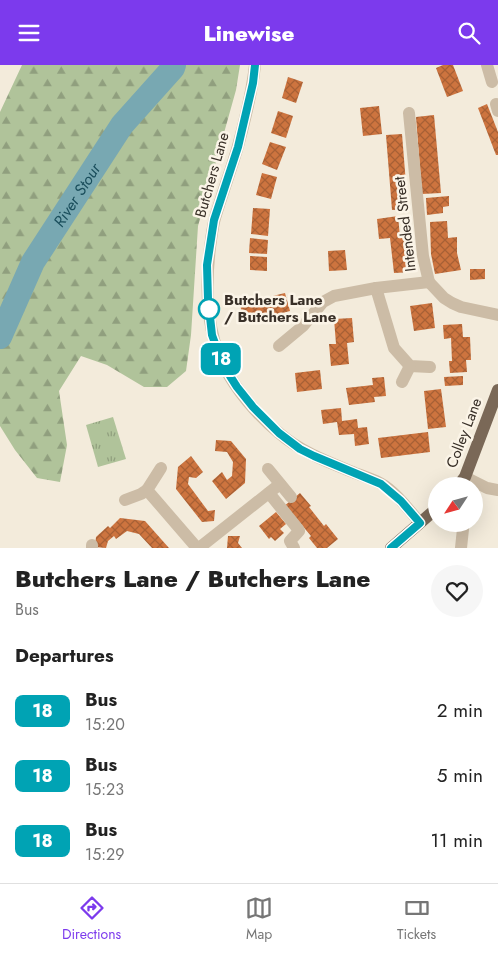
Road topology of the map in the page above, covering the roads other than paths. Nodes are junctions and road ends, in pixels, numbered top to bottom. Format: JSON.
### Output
{"nodes":[{"id":1,"x":255,"y":65,"type":"edge"},
{"id":2,"x":487,"y":65,"type":"edge"},
{"id":3,"x":492,"y":82,"type":"dead end"},
{"id":4,"x":410,"y":113,"type":"dead end"},
{"id":5,"x":429,"y":282,"type":"junction"},
{"id":6,"x":376,"y":289,"type":"junction"},
{"id":7,"x":498,"y":315,"type":"edge"},
{"id":8,"x":279,"y":346,"type":"dead end"},
{"id":9,"x":410,"y":366,"type":"junction"},
{"id":10,"x":430,"y":367,"type":"dead end"},
{"id":11,"x":402,"y":382,"type":"dead end"},
{"id":12,"x":498,"y":390,"type":"edge"},
{"id":13,"x":161,"y":468,"type":"dead end"},
{"id":14,"x":268,"y":469,"type":"dead end"},
{"id":15,"x":464,"y":477,"type":"edge"},
{"id":16,"x":280,"y":485,"type":"junction"},
{"id":17,"x":483,"y":487,"type":"edge"},
{"id":18,"x":147,"y":491,"type":"junction"},
{"id":19,"x":498,"y":491,"type":"edge"},
{"id":20,"x":269,"y":493,"type":"junction"},
{"id":21,"x":291,"y":497,"type":"dead end"},
{"id":22,"x":125,"y":500,"type":"dead end"},
{"id":23,"x":428,"y":516,"type":"edge"},
{"id":24,"x":420,"y":523,"type":"junction"},
{"id":25,"x":463,"y":533,"type":"edge"},
{"id":26,"x":198,"y":548,"type":"edge"},
{"id":27,"x":294,"y":548,"type":"edge"},
{"id":28,"x":391,"y":548,"type":"edge"},
{"id":29,"x":461,"y":548,"type":"edge"}],
"edges":[{"from":1,"to":24,"type":"street","name":"Butchers Lane"},
{"from":2,"to":3,"type":"street"},
{"from":4,"to":5,"type":"street","name":"Intended Street"},
{"from":5,"to":6,"type":"street"},
{"from":5,"to":7,"type":"street","name":"Intended Street"},
{"from":6,"to":8,"type":"street"},
{"from":6,"to":9,"type":"street"},
{"from":9,"to":10,"type":"street"},
{"from":9,"to":11,"type":"street"},
{"from":12,"to":15,"type":"main road","name":"Colley Lane"},
{"from":13,"to":18,"type":"street"},
{"from":14,"to":16,"type":"street"},
{"from":16,"to":20,"type":"street"},
{"from":16,"to":21,"type":"street"},
{"from":17,"to":19,"type":"street"},
{"from":18,"to":22,"type":"street"},
{"from":18,"to":26,"type":"street"},
{"from":20,"to":26,"type":"street"},
{"from":20,"to":27,"type":"street"},
{"from":23,"to":24,"type":"main road"},
{"from":24,"to":28,"type":"main road"},
{"from":25,"to":29,"type":"street"}]}
